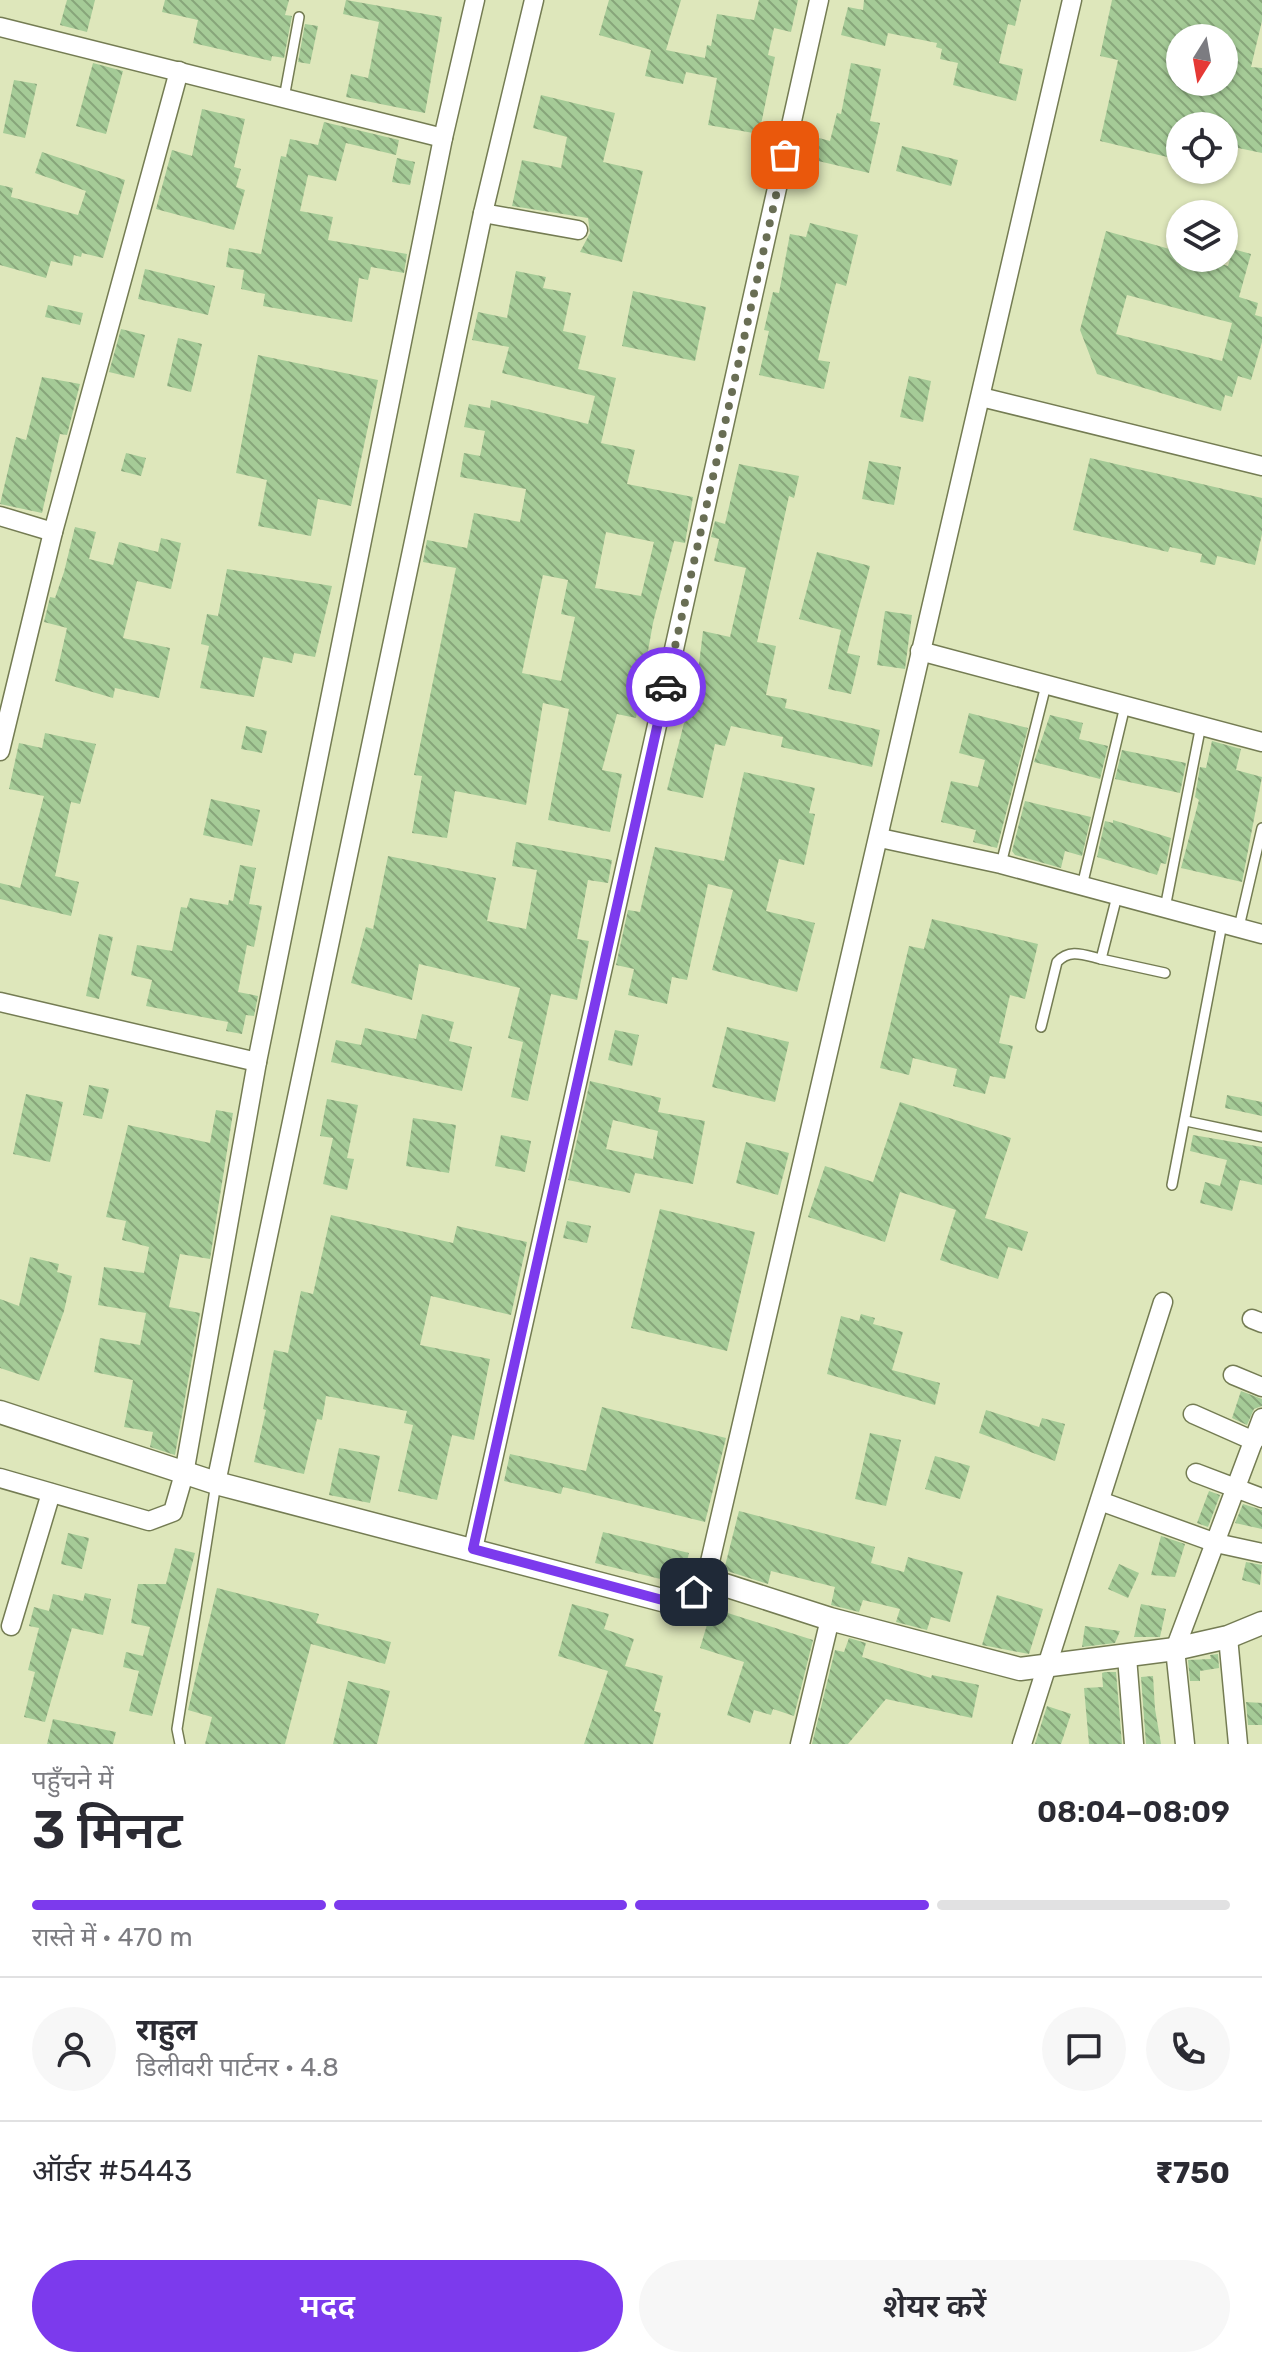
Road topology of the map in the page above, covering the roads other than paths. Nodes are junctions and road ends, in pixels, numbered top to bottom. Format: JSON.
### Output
{"nodes":[{"id":1,"x":475,"y":0,"type":"edge"},
{"id":2,"x":534,"y":0,"type":"edge"},
{"id":3,"x":819,"y":0,"type":"edge"},
{"id":4,"x":1072,"y":0,"type":"edge"},
{"id":5,"x":299,"y":17,"type":"dead end"},
{"id":6,"x":0,"y":27,"type":"edge"},
{"id":7,"x":179,"y":71,"type":"junction"},
{"id":8,"x":284,"y":98,"type":"junction"},
{"id":9,"x":443,"y":138,"type":"junction"},
{"id":10,"x":483,"y":213,"type":"junction"},
{"id":11,"x":578,"y":230,"type":"dead end"},
{"id":12,"x":981,"y":397,"type":"junction"},
{"id":13,"x":1262,"y":466,"type":"edge"},
{"id":14,"x":0,"y":516,"type":"edge"},
{"id":15,"x":53,"y":532,"type":"junction"},
{"id":16,"x":920,"y":651,"type":"junction"},
{"id":17,"x":1046,"y":685,"type":"junction"},
{"id":18,"x":1125,"y":706,"type":"junction"},
{"id":19,"x":1201,"y":725,"type":"junction"},
{"id":20,"x":1262,"y":742,"type":"edge"},
{"id":21,"x":0,"y":751,"type":"edge"},
{"id":22,"x":1262,"y":828,"type":"edge"},
{"id":23,"x":880,"y":838,"type":"junction"},
{"id":24,"x":1001,"y":864,"type":"junction"},
{"id":25,"x":1082,"y":886,"type":"junction"},
{"id":26,"x":1117,"y":896,"type":"junction"},
{"id":27,"x":1165,"y":908,"type":"junction"},
{"id":28,"x":1230,"y":926,"type":"junction"},
{"id":29,"x":1262,"y":934,"type":"edge"},
{"id":30,"x":1101,"y":959,"type":"junction"},
{"id":31,"x":1165,"y":973,"type":"dead end"},
{"id":32,"x":0,"y":1002,"type":"edge"},
{"id":33,"x":1041,"y":1027,"type":"dead end"},
{"id":34,"x":257,"y":1062,"type":"junction"},
{"id":35,"x":1186,"y":1121,"type":"junction"},
{"id":36,"x":1262,"y":1137,"type":"edge"},
{"id":37,"x":1172,"y":1185,"type":"dead end"},
{"id":38,"x":1163,"y":1302,"type":"dead end"},
{"id":39,"x":1233,"y":1375,"type":"dead end"},
{"id":40,"x":1262,"y":1387,"type":"edge"},
{"id":41,"x":0,"y":1412,"type":"edge"},
{"id":42,"x":1193,"y":1414,"type":"dead end"},
{"id":43,"x":1262,"y":1418,"type":"edge"},
{"id":44,"x":1254,"y":1441,"type":"junction"},
{"id":45,"x":1196,"y":1473,"type":"dead end"},
{"id":46,"x":184,"y":1474,"type":"junction"},
{"id":47,"x":0,"y":1478,"type":"edge"},
{"id":48,"x":216,"y":1483,"type":"junction"},
{"id":49,"x":1237,"y":1491,"type":"junction"},
{"id":50,"x":51,"y":1493,"type":"junction"},
{"id":51,"x":1262,"y":1498,"type":"edge"},
{"id":52,"x":1100,"y":1501,"type":"junction"},
{"id":53,"x":1216,"y":1543,"type":"junction"},
{"id":54,"x":473,"y":1549,"type":"junction"},
{"id":55,"x":1262,"y":1553,"type":"edge"},
{"id":56,"x":706,"y":1579,"type":"junction"},
{"id":57,"x":830,"y":1619,"type":"junction"},
{"id":58,"x":1262,"y":1623,"type":"edge"},
{"id":59,"x":11,"y":1626,"type":"dead end"},
{"id":60,"x":1228,"y":1637,"type":"junction"},
{"id":61,"x":1175,"y":1649,"type":"junction"},
{"id":62,"x":1127,"y":1657,"type":"junction"},
{"id":63,"x":1049,"y":1666,"type":"junction"},
{"id":64,"x":180,"y":1744,"type":"edge"},
{"id":65,"x":800,"y":1744,"type":"edge"},
{"id":66,"x":1022,"y":1744,"type":"edge"},
{"id":67,"x":1134,"y":1744,"type":"edge"},
{"id":68,"x":1185,"y":1744,"type":"edge"},
{"id":69,"x":1238,"y":1744,"type":"edge"}],
"edges":[{"from":1,"to":9,"type":"street"},
{"from":2,"to":10,"type":"street"},
{"from":3,"to":54,"type":"street"},
{"from":4,"to":12,"type":"street"},
{"from":5,"to":8,"type":"lane"},
{"from":6,"to":7,"type":"street"},
{"from":7,"to":8,"type":"street"},
{"from":7,"to":15,"type":"street"},
{"from":8,"to":9,"type":"street"},
{"from":9,"to":34,"type":"street"},
{"from":10,"to":11,"type":"street"},
{"from":10,"to":48,"type":"street"},
{"from":12,"to":13,"type":"street"},
{"from":12,"to":16,"type":"street"},
{"from":14,"to":15,"type":"street"},
{"from":15,"to":21,"type":"street"},
{"from":16,"to":17,"type":"street"},
{"from":16,"to":23,"type":"street"},
{"from":17,"to":18,"type":"street"},
{"from":17,"to":24,"type":"lane"},
{"from":18,"to":19,"type":"street"},
{"from":18,"to":25,"type":"lane"},
{"from":19,"to":20,"type":"street"},
{"from":19,"to":27,"type":"lane"},
{"from":22,"to":28,"type":"lane"},
{"from":23,"to":24,"type":"street"},
{"from":23,"to":56,"type":"street"},
{"from":24,"to":25,"type":"street"},
{"from":25,"to":26,"type":"street"},
{"from":26,"to":27,"type":"street"},
{"from":26,"to":30,"type":"lane"},
{"from":27,"to":28,"type":"street"},
{"from":28,"to":29,"type":"street"},
{"from":28,"to":35,"type":"lane"},
{"from":30,"to":31,"type":"lane"},
{"from":30,"to":33,"type":"lane"},
{"from":32,"to":34,"type":"street"},
{"from":34,"to":46,"type":"street"},
{"from":35,"to":36,"type":"lane"},
{"from":35,"to":37,"type":"lane"},
{"from":38,"to":52,"type":"street"},
{"from":39,"to":40,"type":"street"},
{"from":41,"to":46,"type":"street"},
{"from":42,"to":44,"type":"street"},
{"from":43,"to":44,"type":"street"},
{"from":44,"to":49,"type":"street"},
{"from":45,"to":49,"type":"street"},
{"from":46,"to":48,"type":"street"},
{"from":46,"to":50,"type":"street"},
{"from":47,"to":50,"type":"street"},
{"from":48,"to":54,"type":"street"},
{"from":48,"to":64,"type":"lane"},
{"from":49,"to":51,"type":"street"},
{"from":49,"to":53,"type":"street"},
{"from":50,"to":59,"type":"street"},
{"from":52,"to":53,"type":"street"},
{"from":52,"to":63,"type":"street"},
{"from":53,"to":55,"type":"street"},
{"from":53,"to":61,"type":"street"},
{"from":54,"to":56,"type":"street"},
{"from":56,"to":57,"type":"street"},
{"from":57,"to":63,"type":"street"},
{"from":57,"to":65,"type":"street"},
{"from":58,"to":60,"type":"street"},
{"from":60,"to":61,"type":"street"},
{"from":60,"to":69,"type":"street"},
{"from":61,"to":62,"type":"street"},
{"from":61,"to":68,"type":"street"},
{"from":62,"to":63,"type":"street"},
{"from":62,"to":67,"type":"street"},
{"from":63,"to":66,"type":"street"}]}
